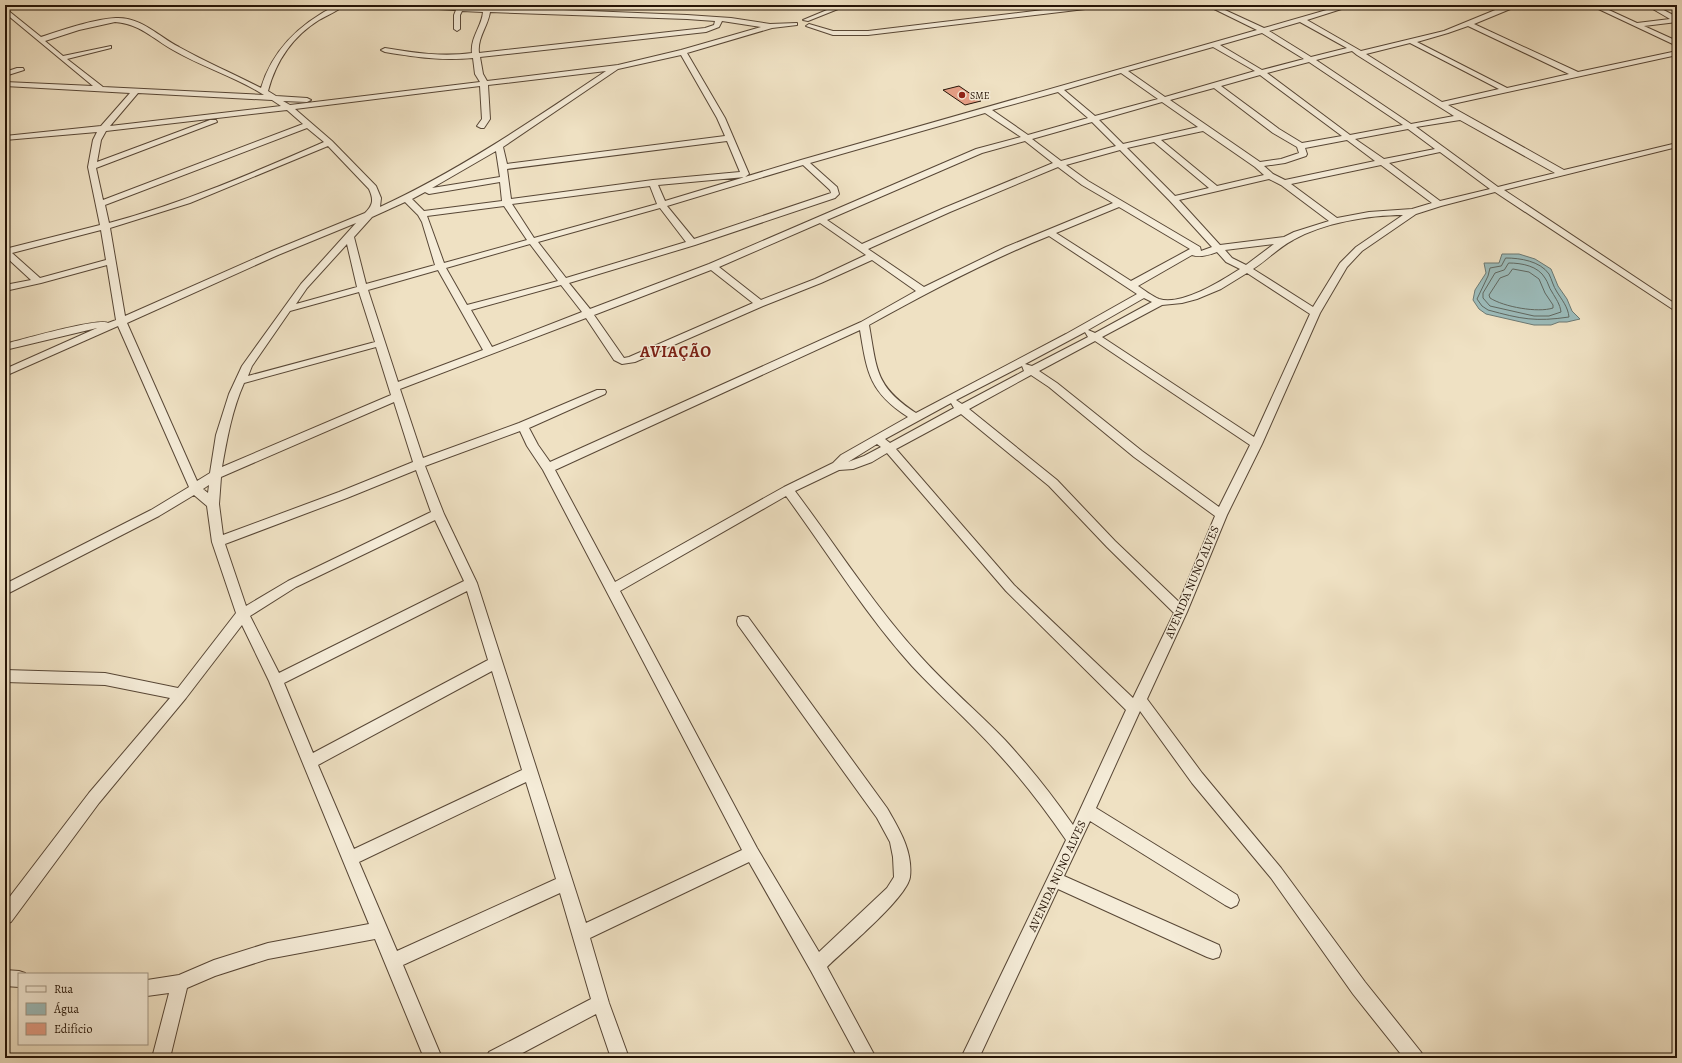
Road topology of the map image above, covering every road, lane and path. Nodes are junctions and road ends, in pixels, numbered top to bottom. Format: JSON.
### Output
{"nodes":[{"id":1,"x":287,"y":5,"type":"edge"},
{"id":2,"x":342,"y":5,"type":"edge"},
{"id":3,"x":404,"y":5,"type":"edge"},
{"id":4,"x":827,"y":5,"type":"edge"},
{"id":5,"x":845,"y":5,"type":"edge"},
{"id":6,"x":1102,"y":5,"type":"edge"},
{"id":7,"x":1209,"y":5,"type":"edge"},
{"id":8,"x":1352,"y":5,"type":"edge"},
{"id":9,"x":1517,"y":5,"type":"edge"},
{"id":10,"x":1593,"y":5,"type":"edge"},
{"id":11,"x":1649,"y":5,"type":"edge"},
{"id":12,"x":440,"y":6,"type":"edge"},
{"id":13,"x":269,"y":7,"type":"dead end"},
{"id":14,"x":460,"y":8,"type":"junction"},
{"id":15,"x":5,"y":10,"type":"edge"},
{"id":16,"x":487,"y":10,"type":"junction"},
{"id":17,"x":820,"y":14,"type":"junction"},
{"id":18,"x":719,"y":19,"type":"junction"},
{"id":19,"x":1302,"y":20,"type":"junction"},
{"id":20,"x":807,"y":23,"type":"junction"},
{"id":21,"x":1469,"y":24,"type":"junction"},
{"id":22,"x":1636,"y":25,"type":"junction"},
{"id":23,"x":771,"y":26,"type":"junction"},
{"id":24,"x":457,"y":29,"type":"dead end"},
{"id":25,"x":1263,"y":30,"type":"junction"},
{"id":26,"x":40,"y":40,"type":"junction"},
{"id":27,"x":1411,"y":41,"type":"junction"},
{"id":28,"x":1213,"y":44,"type":"junction"},
{"id":29,"x":1677,"y":44,"type":"edge"},
{"id":30,"x":109,"y":47,"type":"dead end"},
{"id":31,"x":385,"y":50,"type":"dead end"},
{"id":32,"x":1356,"y":51,"type":"junction"},
{"id":33,"x":683,"y":52,"type":"junction"},
{"id":34,"x":1677,"y":53,"type":"edge"},
{"id":35,"x":476,"y":54,"type":"junction"},
{"id":36,"x":62,"y":58,"type":"junction"},
{"id":37,"x":1309,"y":59,"type":"junction"},
{"id":38,"x":618,"y":67,"type":"junction"},
{"id":39,"x":20,"y":70,"type":"dead end"},
{"id":40,"x":1123,"y":71,"type":"junction"},
{"id":41,"x":1261,"y":72,"type":"junction"},
{"id":42,"x":5,"y":74,"type":"edge"},
{"id":43,"x":1577,"y":75,"type":"junction"},
{"id":44,"x":484,"y":83,"type":"junction"},
{"id":45,"x":5,"y":84,"type":"edge"},
{"id":46,"x":1215,"y":85,"type":"junction"},
{"id":47,"x":101,"y":89,"type":"junction"},
{"id":48,"x":1059,"y":89,"type":"junction"},
{"id":49,"x":1506,"y":90,"type":"junction"},
{"id":50,"x":136,"y":91,"type":"junction"},
{"id":51,"x":264,"y":92,"type":"junction"},
{"id":52,"x":274,"y":98,"type":"junction"},
{"id":53,"x":1163,"y":98,"type":"junction"},
{"id":54,"x":345,"y":101,"type":"junction"},
{"id":55,"x":1443,"y":104,"type":"junction"},
{"id":56,"x":288,"y":108,"type":"junction"},
{"id":57,"x":986,"y":110,"type":"junction"},
{"id":58,"x":234,"y":114,"type":"junction"},
{"id":59,"x":1461,"y":117,"type":"junction"},
{"id":60,"x":1093,"y":118,"type":"junction"},
{"id":61,"x":306,"y":125,"type":"junction"},
{"id":62,"x":481,"y":126,"type":"dead end"},
{"id":63,"x":1409,"y":126,"type":"junction"},
{"id":64,"x":1204,"y":128,"type":"junction"},
{"id":65,"x":102,"y":130,"type":"junction"},
{"id":66,"x":1348,"y":136,"type":"junction"},
{"id":67,"x":1026,"y":137,"type":"junction"},
{"id":68,"x":5,"y":138,"type":"edge"},
{"id":69,"x":730,"y":138,"type":"junction"},
{"id":70,"x":1155,"y":139,"type":"junction"},
{"id":71,"x":329,"y":144,"type":"junction"},
{"id":72,"x":1677,"y":145,"type":"edge"},
{"id":73,"x":499,"y":146,"type":"junction"},
{"id":74,"x":1301,"y":146,"type":"junction"},
{"id":75,"x":1122,"y":147,"type":"junction"},
{"id":76,"x":1440,"y":150,"type":"junction"},
{"id":77,"x":804,"y":162,"type":"junction"},
{"id":78,"x":1381,"y":162,"type":"junction"},
{"id":79,"x":1059,"y":164,"type":"junction"},
{"id":80,"x":1258,"y":165,"type":"junction"},
{"id":81,"x":92,"y":167,"type":"junction"},
{"id":82,"x":503,"y":167,"type":"junction"},
{"id":83,"x":768,"y":172,"type":"junction"},
{"id":84,"x":1562,"y":173,"type":"junction"},
{"id":85,"x":744,"y":174,"type":"junction"},
{"id":86,"x":1270,"y":176,"type":"junction"},
{"id":87,"x":504,"y":179,"type":"junction"},
{"id":88,"x":653,"y":183,"type":"junction"},
{"id":89,"x":1284,"y":183,"type":"junction"},
{"id":90,"x":1215,"y":189,"type":"junction"},
{"id":91,"x":1496,"y":189,"type":"junction"},
{"id":92,"x":420,"y":192,"type":"junction"},
{"id":93,"x":406,"y":198,"type":"junction"},
{"id":94,"x":1173,"y":199,"type":"junction"},
{"id":95,"x":100,"y":204,"type":"junction"},
{"id":96,"x":507,"y":204,"type":"junction"},
{"id":97,"x":1119,"y":204,"type":"junction"},
{"id":98,"x":1438,"y":204,"type":"junction"},
{"id":99,"x":662,"y":205,"type":"junction"},
{"id":100,"x":1413,"y":212,"type":"junction"},
{"id":101,"x":422,"y":214,"type":"junction"},
{"id":102,"x":369,"y":215,"type":"junction"},
{"id":103,"x":820,"y":219,"type":"junction"},
{"id":104,"x":1335,"y":221,"type":"junction"},
{"id":105,"x":105,"y":227,"type":"junction"},
{"id":106,"x":1049,"y":232,"type":"junction"},
{"id":107,"x":349,"y":235,"type":"junction"},
{"id":108,"x":1285,"y":240,"type":"junction"},
{"id":109,"x":532,"y":241,"type":"junction"},
{"id":110,"x":692,"y":243,"type":"junction"},
{"id":111,"x":862,"y":248,"type":"junction"},
{"id":112,"x":1219,"y":248,"type":"junction"},
{"id":113,"x":1197,"y":250,"type":"junction"},
{"id":114,"x":5,"y":252,"type":"edge"},
{"id":115,"x":872,"y":256,"type":"junction"},
{"id":116,"x":111,"y":261,"type":"junction"},
{"id":117,"x":440,"y":266,"type":"junction"},
{"id":118,"x":712,"y":266,"type":"junction"},
{"id":119,"x":1247,"y":269,"type":"junction"},
{"id":120,"x":38,"y":281,"type":"junction"},
{"id":121,"x":564,"y":282,"type":"junction"},
{"id":122,"x":1130,"y":286,"type":"junction"},
{"id":123,"x":362,"y":287,"type":"junction"},
{"id":124,"x":5,"y":288,"type":"edge"},
{"id":125,"x":923,"y":291,"type":"junction"},
{"id":126,"x":1144,"y":294,"type":"junction"},
{"id":127,"x":1160,"y":302,"type":"junction"},
{"id":128,"x":760,"y":304,"type":"junction"},
{"id":129,"x":287,"y":309,"type":"junction"},
{"id":130,"x":464,"y":309,"type":"junction"},
{"id":131,"x":1677,"y":309,"type":"edge"},
{"id":132,"x":1316,"y":313,"type":"junction"},
{"id":133,"x":589,"y":315,"type":"junction"},
{"id":134,"x":121,"y":321,"type":"junction"},
{"id":135,"x":864,"y":324,"type":"junction"},
{"id":136,"x":1084,"y":329,"type":"junction"},
{"id":137,"x":1095,"y":337,"type":"junction"},
{"id":138,"x":381,"y":343,"type":"junction"},
{"id":139,"x":5,"y":347,"type":"edge"},
{"id":140,"x":490,"y":351,"type":"junction"},
{"id":141,"x":1019,"y":362,"type":"junction"},
{"id":142,"x":1032,"y":371,"type":"junction"},
{"id":143,"x":5,"y":373,"type":"edge"},
{"id":144,"x":240,"y":380,"type":"junction"},
{"id":145,"x":397,"y":392,"type":"junction"},
{"id":146,"x":601,"y":392,"type":"dead end"},
{"id":147,"x":949,"y":399,"type":"junction"},
{"id":148,"x":962,"y":409,"type":"junction"},
{"id":149,"x":915,"y":417,"type":"junction"},
{"id":150,"x":523,"y":426,"type":"junction"},
{"id":151,"x":878,"y":439,"type":"junction"},
{"id":152,"x":1256,"y":444,"type":"junction"},
{"id":153,"x":889,"y":448,"type":"junction"},
{"id":154,"x":419,"y":464,"type":"junction"},
{"id":155,"x":837,"y":466,"type":"junction"},
{"id":156,"x":548,"y":468,"type":"junction"},
{"id":157,"x":215,"y":475,"type":"junction"},
{"id":158,"x":195,"y":489,"type":"junction"},
{"id":159,"x":788,"y":490,"type":"junction"},
{"id":160,"x":213,"y":504,"type":"junction"},
{"id":161,"x":438,"y":514,"type":"junction"},
{"id":162,"x":1221,"y":515,"type":"junction"},
{"id":163,"x":218,"y":542,"type":"junction"},
{"id":164,"x":470,"y":583,"type":"junction"},
{"id":165,"x":612,"y":589,"type":"junction"},
{"id":166,"x":5,"y":590,"type":"edge"},
{"id":167,"x":1181,"y":612,"type":"junction"},
{"id":168,"x":243,"y":614,"type":"junction"},
{"id":169,"x":743,"y":621,"type":"dead end"},
{"id":170,"x":496,"y":662,"type":"junction"},
{"id":171,"x":5,"y":676,"type":"edge"},
{"id":172,"x":276,"y":681,"type":"junction"},
{"id":173,"x":181,"y":694,"type":"junction"},
{"id":174,"x":1137,"y":704,"type":"junction"},
{"id":175,"x":310,"y":762,"type":"junction"},
{"id":176,"x":531,"y":772,"type":"junction"},
{"id":177,"x":1087,"y":811,"type":"junction"},
{"id":178,"x":1074,"y":839,"type":"junction"},
{"id":179,"x":752,"y":854,"type":"junction"},
{"id":180,"x":350,"y":859,"type":"junction"},
{"id":181,"x":1055,"y":880,"type":"junction"},
{"id":182,"x":565,"y":883,"type":"junction"},
{"id":183,"x":1231,"y":900,"type":"dead end"},
{"id":184,"x":5,"y":916,"type":"edge"},
{"id":185,"x":380,"y":930,"type":"junction"},
{"id":186,"x":581,"y":934,"type":"junction"},
{"id":187,"x":1213,"y":951,"type":"dead end"},
{"id":188,"x":393,"y":961,"type":"junction"},
{"id":189,"x":818,"y":965,"type":"junction"},
{"id":190,"x":5,"y":978,"type":"edge"},
{"id":191,"x":18,"y":979,"type":"edge"},
{"id":192,"x":180,"y":983,"type":"junction"},
{"id":193,"x":148,"y":988,"type":"edge"},
{"id":194,"x":601,"y":1003,"type":"junction"},
{"id":195,"x":161,"y":1058,"type":"edge"},
{"id":196,"x":433,"y":1058,"type":"edge"},
{"id":197,"x":495,"y":1058,"type":"edge"},
{"id":198,"x":620,"y":1058,"type":"edge"},
{"id":199,"x":867,"y":1058,"type":"edge"},
{"id":200,"x":970,"y":1058,"type":"edge"},
{"id":201,"x":1414,"y":1058,"type":"edge"}],
"edges":[{"from":1,"to":13,"type":"street"},
{"from":2,"to":51,"type":"street"},
{"from":3,"to":12,"type":"street"},
{"from":4,"to":17,"type":"street"},
{"from":5,"to":17,"type":"street"},
{"from":6,"to":20,"type":"street"},
{"from":7,"to":25,"type":"street"},
{"from":8,"to":19,"type":"street"},
{"from":9,"to":21,"type":"street"},
{"from":10,"to":22,"type":"street"},
{"from":11,"to":22,"type":"street"},
{"from":12,"to":14,"type":"street"},
{"from":14,"to":16,"type":"street"},
{"from":14,"to":24,"type":"street"},
{"from":15,"to":26,"type":"street"},
{"from":16,"to":18,"type":"street"},
{"from":16,"to":35,"type":"street"},
{"from":17,"to":20,"type":"street"},
{"from":18,"to":23,"type":"street"},
{"from":18,"to":35,"type":"street"},
{"from":19,"to":25,"type":"street"},
{"from":19,"to":32,"type":"street"},
{"from":20,"to":23,"type":"street"},
{"from":21,"to":27,"type":"street"},
{"from":21,"to":43,"type":"street"},
{"from":22,"to":29,"type":"street"},
{"from":23,"to":33,"type":"street"},
{"from":25,"to":28,"type":"street"},
{"from":25,"to":37,"type":"street"},
{"from":26,"to":36,"type":"street"},
{"from":26,"to":51,"type":"street"},
{"from":27,"to":32,"type":"street"},
{"from":27,"to":49,"type":"street"},
{"from":28,"to":40,"type":"street"},
{"from":28,"to":41,"type":"street"},
{"from":30,"to":36,"type":"street"},
{"from":31,"to":35,"type":"street"},
{"from":32,"to":37,"type":"street"},
{"from":32,"to":55,"type":"street"},
{"from":33,"to":38,"type":"street"},
{"from":33,"to":69,"type":"street"},
{"from":34,"to":43,"type":"street"},
{"from":35,"to":44,"type":"street"},
{"from":36,"to":47,"type":"street"},
{"from":37,"to":41,"type":"street"},
{"from":37,"to":63,"type":"street"},
{"from":38,"to":44,"type":"street"},
{"from":38,"to":73,"type":"street"},
{"from":39,"to":42,"type":"street"},
{"from":40,"to":48,"type":"street"},
{"from":40,"to":53,"type":"street"},
{"from":41,"to":46,"type":"street"},
{"from":41,"to":66,"type":"street"},
{"from":43,"to":49,"type":"street"},
{"from":44,"to":54,"type":"street"},
{"from":44,"to":62,"type":"street"},
{"from":45,"to":47,"type":"street"},
{"from":46,"to":53,"type":"street"},
{"from":46,"to":74,"type":"street"},
{"from":47,"to":50,"type":"street"},
{"from":48,"to":57,"type":"street"},
{"from":48,"to":60,"type":"street"},
{"from":49,"to":55,"type":"street"},
{"from":50,"to":52,"type":"street"},
{"from":50,"to":65,"type":"street"},
{"from":51,"to":52,"type":"street"},
{"from":52,"to":54,"type":"street"},
{"from":52,"to":56,"type":"street"},
{"from":53,"to":60,"type":"street"},
{"from":53,"to":64,"type":"street"},
{"from":54,"to":56,"type":"street"},
{"from":55,"to":59,"type":"street"},
{"from":56,"to":58,"type":"street"},
{"from":56,"to":61,"type":"street"},
{"from":57,"to":67,"type":"street"},
{"from":57,"to":77,"type":"street"},
{"from":58,"to":65,"type":"street"},
{"from":58,"to":81,"type":"street"},
{"from":59,"to":63,"type":"street"},
{"from":59,"to":84,"type":"street"},
{"from":60,"to":67,"type":"street"},
{"from":60,"to":75,"type":"street"},
{"from":61,"to":71,"type":"street"},
{"from":61,"to":95,"type":"street"},
{"from":63,"to":66,"type":"street"},
{"from":63,"to":76,"type":"street"},
{"from":64,"to":70,"type":"street"},
{"from":64,"to":80,"type":"street"},
{"from":65,"to":68,"type":"street"},
{"from":65,"to":81,"type":"street"},
{"from":66,"to":74,"type":"street"},
{"from":66,"to":78,"type":"street"},
{"from":67,"to":79,"type":"street"},
{"from":67,"to":103,"type":"street"},
{"from":69,"to":82,"type":"street"},
{"from":69,"to":85,"type":"street"},
{"from":70,"to":75,"type":"street"},
{"from":70,"to":90,"type":"street"},
{"from":71,"to":102,"type":"street"},
{"from":71,"to":105,"type":"street"},
{"from":72,"to":84,"type":"street","name":"AVENIDA NUNO ALVES"},
{"from":73,"to":82,"type":"street"},
{"from":73,"to":92,"type":"street"},
{"from":74,"to":80,"type":"street"},
{"from":75,"to":79,"type":"street"},
{"from":75,"to":94,"type":"street"},
{"from":76,"to":78,"type":"street"},
{"from":76,"to":91,"type":"street"},
{"from":77,"to":83,"type":"street"},
{"from":77,"to":110,"type":"street"},
{"from":78,"to":89,"type":"street"},
{"from":78,"to":98,"type":"street"},
{"from":79,"to":97,"type":"street"},
{"from":79,"to":111,"type":"street"},
{"from":80,"to":86,"type":"street"},
{"from":81,"to":95,"type":"street"},
{"from":82,"to":87,"type":"street"},
{"from":83,"to":85,"type":"street"},
{"from":83,"to":99,"type":"street"},
{"from":84,"to":91,"type":"street","name":"AVENIDA NUNO ALVES"},
{"from":85,"to":88,"type":"street"},
{"from":86,"to":89,"type":"street"},
{"from":86,"to":90,"type":"street"},
{"from":87,"to":92,"type":"street"},
{"from":87,"to":96,"type":"street"},
{"from":88,"to":96,"type":"street"},
{"from":88,"to":99,"type":"street"},
{"from":89,"to":104,"type":"street"},
{"from":90,"to":94,"type":"street"},
{"from":91,"to":98,"type":"street","name":"AVENIDA NUNO ALVES"},
{"from":91,"to":131,"type":"street"},
{"from":92,"to":93,"type":"street"},
{"from":93,"to":101,"type":"street"},
{"from":93,"to":102,"type":"street"},
{"from":94,"to":112,"type":"street"},
{"from":95,"to":105,"type":"street"},
{"from":96,"to":101,"type":"street"},
{"from":96,"to":109,"type":"street"},
{"from":97,"to":106,"type":"street"},
{"from":97,"to":113,"type":"street"},
{"from":98,"to":100,"type":"street","name":"AVENIDA NUNO ALVES"},
{"from":99,"to":109,"type":"street"},
{"from":99,"to":110,"type":"street"},
{"from":100,"to":104,"type":"street"},
{"from":100,"to":132,"type":"street","name":"AVENIDA NUNO ALVES"},
{"from":101,"to":117,"type":"street"},
{"from":102,"to":107,"type":"street"},
{"from":102,"to":134,"type":"street"},
{"from":103,"to":111,"type":"street"},
{"from":103,"to":118,"type":"street"},
{"from":104,"to":108,"type":"street"},
{"from":105,"to":114,"type":"street"},
{"from":105,"to":116,"type":"street"},
{"from":106,"to":122,"type":"street"},
{"from":106,"to":125,"type":"street"},
{"from":107,"to":123,"type":"street"},
{"from":107,"to":129,"type":"street"},
{"from":108,"to":112,"type":"street"},
{"from":108,"to":119,"type":"street"},
{"from":109,"to":117,"type":"street"},
{"from":109,"to":121,"type":"street"},
{"from":110,"to":121,"type":"street"},
{"from":111,"to":115,"type":"street"},
{"from":112,"to":113,"type":"street"},
{"from":112,"to":119,"type":"street"},
{"from":113,"to":122,"type":"street"},
{"from":114,"to":120,"type":"street"},
{"from":115,"to":125,"type":"street"},
{"from":115,"to":128,"type":"street"},
{"from":116,"to":120,"type":"street"},
{"from":116,"to":134,"type":"street"},
{"from":117,"to":123,"type":"street"},
{"from":117,"to":130,"type":"street"},
{"from":118,"to":128,"type":"street"},
{"from":118,"to":133,"type":"street"},
{"from":119,"to":127,"type":"street"},
{"from":119,"to":132,"type":"street"},
{"from":120,"to":124,"type":"street"},
{"from":121,"to":130,"type":"street"},
{"from":121,"to":133,"type":"street"},
{"from":122,"to":126,"type":"street"},
{"from":123,"to":129,"type":"street"},
{"from":123,"to":138,"type":"street"},
{"from":125,"to":135,"type":"street"},
{"from":126,"to":127,"type":"street"},
{"from":126,"to":136,"type":"street"},
{"from":127,"to":137,"type":"street"},
{"from":128,"to":133,"type":"street"},
{"from":129,"to":144,"type":"street"},
{"from":130,"to":140,"type":"street"},
{"from":132,"to":152,"type":"street","name":"AVENIDA NUNO ALVES"},
{"from":133,"to":140,"type":"street"},
{"from":134,"to":139,"type":"street"},
{"from":134,"to":143,"type":"street"},
{"from":134,"to":158,"type":"street"},
{"from":135,"to":149,"type":"street"},
{"from":135,"to":156,"type":"street"},
{"from":136,"to":137,"type":"street"},
{"from":136,"to":141,"type":"street"},
{"from":137,"to":142,"type":"street"},
{"from":137,"to":152,"type":"street"},
{"from":138,"to":144,"type":"street"},
{"from":138,"to":145,"type":"street"},
{"from":140,"to":145,"type":"street"},
{"from":141,"to":142,"type":"street"},
{"from":141,"to":147,"type":"street"},
{"from":142,"to":148,"type":"street"},
{"from":142,"to":162,"type":"street"},
{"from":144,"to":157,"type":"street"},
{"from":145,"to":154,"type":"street"},
{"from":145,"to":157,"type":"street"},
{"from":146,"to":150,"type":"street"},
{"from":147,"to":148,"type":"street"},
{"from":147,"to":149,"type":"street"},
{"from":148,"to":153,"type":"street"},
{"from":148,"to":167,"type":"street"},
{"from":149,"to":151,"type":"street"},
{"from":150,"to":154,"type":"street"},
{"from":150,"to":156,"type":"street"},
{"from":151,"to":153,"type":"street"},
{"from":151,"to":155,"type":"street"},
{"from":152,"to":162,"type":"street","name":"AVENIDA NUNO ALVES"},
{"from":153,"to":155,"type":"street"},
{"from":153,"to":174,"type":"street"},
{"from":154,"to":161,"type":"street"},
{"from":154,"to":163,"type":"street"},
{"from":155,"to":159,"type":"street"},
{"from":156,"to":165,"type":"street"},
{"from":157,"to":158,"type":"street"},
{"from":157,"to":160,"type":"street"},
{"from":158,"to":160,"type":"street"},
{"from":158,"to":166,"type":"street"},
{"from":159,"to":165,"type":"street"},
{"from":159,"to":178,"type":"street"},
{"from":160,"to":163,"type":"street"},
{"from":161,"to":164,"type":"street"},
{"from":161,"to":168,"type":"street"},
{"from":162,"to":167,"type":"street","name":"AVENIDA NUNO ALVES"},
{"from":163,"to":168,"type":"street"},
{"from":164,"to":170,"type":"street"},
{"from":164,"to":172,"type":"street"},
{"from":165,"to":179,"type":"street"},
{"from":167,"to":174,"type":"street","name":"AVENIDA NUNO ALVES"},
{"from":168,"to":172,"type":"street"},
{"from":168,"to":173,"type":"street"},
{"from":169,"to":189,"type":"street"},
{"from":170,"to":175,"type":"street"},
{"from":170,"to":176,"type":"street"},
{"from":171,"to":173,"type":"street"},
{"from":172,"to":175,"type":"street"},
{"from":173,"to":184,"type":"street"},
{"from":174,"to":177,"type":"street","name":"AVENIDA NUNO ALVES"},
{"from":174,"to":201,"type":"street"},
{"from":175,"to":180,"type":"street"},
{"from":176,"to":180,"type":"street"},
{"from":176,"to":182,"type":"street"},
{"from":177,"to":178,"type":"street","name":"AVENIDA NUNO ALVES"},
{"from":177,"to":183,"type":"street"},
{"from":178,"to":181,"type":"street","name":"AVENIDA NUNO ALVES"},
{"from":179,"to":186,"type":"street"},
{"from":179,"to":189,"type":"street"},
{"from":180,"to":185,"type":"street"},
{"from":181,"to":187,"type":"street"},
{"from":181,"to":200,"type":"street","name":"AVENIDA NUNO ALVES"},
{"from":182,"to":186,"type":"street"},
{"from":182,"to":188,"type":"street"},
{"from":185,"to":188,"type":"street"},
{"from":185,"to":192,"type":"street"},
{"from":186,"to":194,"type":"street"},
{"from":188,"to":196,"type":"street"},
{"from":189,"to":199,"type":"street"},
{"from":190,"to":191,"type":"street"},
{"from":192,"to":193,"type":"street"},
{"from":192,"to":195,"type":"street"},
{"from":194,"to":197,"type":"street"},
{"from":194,"to":198,"type":"street"}]}
